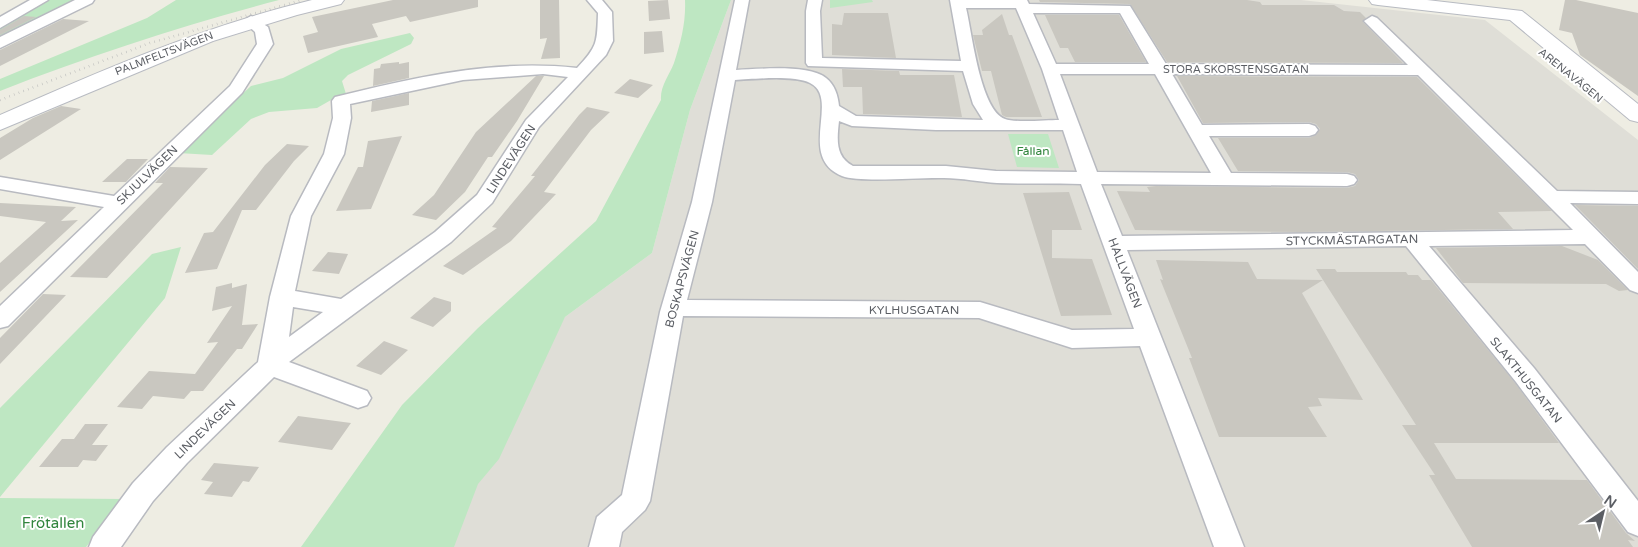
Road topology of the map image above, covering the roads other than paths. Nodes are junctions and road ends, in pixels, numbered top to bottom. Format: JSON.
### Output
{"nodes":[{"id":1,"x":42,"y":0,"type":"edge"},
{"id":2,"x":87,"y":0,"type":"edge"},
{"id":3,"x":335,"y":0,"type":"edge"},
{"id":4,"x":594,"y":0,"type":"edge"},
{"id":5,"x":742,"y":0,"type":"edge"},
{"id":6,"x":815,"y":0,"type":"edge"},
{"id":7,"x":1378,"y":0,"type":"edge"},
{"id":8,"x":958,"y":2,"type":"edge"},
{"id":9,"x":1021,"y":4,"type":"edge"},
{"id":10,"x":1520,"y":10,"type":"junction"},
{"id":11,"x":251,"y":21,"type":"junction"},
{"id":12,"x":1372,"y":21,"type":"dead end"},
{"id":13,"x":0,"y":23,"type":"edge"},
{"id":14,"x":0,"y":43,"type":"edge"},
{"id":15,"x":969,"y":66,"type":"junction"},
{"id":16,"x":1050,"y":69,"type":"junction"},
{"id":17,"x":1161,"y":69,"type":"junction"},
{"id":18,"x":1421,"y":70,"type":"junction"},
{"id":19,"x":581,"y":73,"type":"junction"},
{"id":20,"x":726,"y":75,"type":"junction"},
{"id":21,"x":831,"y":109,"type":"junction"},
{"id":22,"x":1638,"y":115,"type":"edge"},
{"id":23,"x":0,"y":123,"type":"edge"},
{"id":24,"x":1000,"y":124,"type":"junction"},
{"id":25,"x":1069,"y":125,"type":"junction"},
{"id":26,"x":1638,"y":129,"type":"edge"},
{"id":27,"x":1309,"y":130,"type":"dead end"},
{"id":28,"x":1196,"y":131,"type":"junction"},
{"id":29,"x":1089,"y":178,"type":"junction"},
{"id":30,"x":1226,"y":180,"type":"junction"},
{"id":31,"x":1347,"y":180,"type":"dead end"},
{"id":32,"x":0,"y":183,"type":"edge"},
{"id":33,"x":1552,"y":197,"type":"junction"},
{"id":34,"x":1638,"y":198,"type":"edge"},
{"id":35,"x":118,"y":203,"type":"junction"},
{"id":36,"x":1589,"y":238,"type":"junction"},
{"id":37,"x":1412,"y":239,"type":"junction"},
{"id":38,"x":1114,"y":243,"type":"junction"},
{"id":39,"x":1638,"y":285,"type":"edge"},
{"id":40,"x":282,"y":297,"type":"junction"},
{"id":41,"x":344,"y":308,"type":"junction"},
{"id":42,"x":673,"y":308,"type":"junction"},
{"id":43,"x":0,"y":320,"type":"edge"},
{"id":44,"x":1150,"y":337,"type":"junction"},
{"id":45,"x":270,"y":365,"type":"junction"},
{"id":46,"x":358,"y":398,"type":"dead end"},
{"id":47,"x":1638,"y":523,"type":"edge"},
{"id":48,"x":104,"y":547,"type":"edge"},
{"id":49,"x":604,"y":547,"type":"edge"},
{"id":50,"x":1229,"y":547,"type":"edge"}],
"edges":[{"from":1,"to":13,"type":"street"},
{"from":2,"to":14,"type":"street"},
{"from":3,"to":11,"type":"main road","name":"PALMFELTSVÄGEN"},
{"from":4,"to":19,"type":"street","name":"LINDEVÄGEN"},
{"from":5,"to":20,"type":"street","name":"BOSKAPSVÄGEN"},
{"from":6,"to":15,"type":"street"},
{"from":7,"to":10,"type":"main road"},
{"from":8,"to":9,"type":"street"},
{"from":8,"to":15,"type":"street"},
{"from":9,"to":16,"type":"street","name":"HALLVÄGEN"},
{"from":9,"to":17,"type":"street"},
{"from":10,"to":22,"type":"main road","name":"ARENAVÄGEN"},
{"from":10,"to":26,"type":"main road","name":"ARENAVÄGEN"},
{"from":11,"to":23,"type":"main road","name":"PALMFELTSVÄGEN"},
{"from":11,"to":35,"type":"street","name":"SKJULVÄGEN"},
{"from":12,"to":18,"type":"street"},
{"from":15,"to":24,"type":"street"},
{"from":16,"to":17,"type":"street","name":"STORA SKORSTENSGATAN"},
{"from":16,"to":25,"type":"street","name":"HALLVÄGEN"},
{"from":17,"to":18,"type":"street","name":"STORA SKORSTENSGATAN"},
{"from":17,"to":28,"type":"street"},
{"from":18,"to":33,"type":"street"},
{"from":19,"to":40,"type":"street"},
{"from":19,"to":41,"type":"street","name":"LINDEVÄGEN"},
{"from":20,"to":21,"type":"street"},
{"from":20,"to":42,"type":"street","name":"BOSKAPSVÄGEN"},
{"from":21,"to":24,"type":"street"},
{"from":21,"to":29,"type":"street"},
{"from":24,"to":25,"type":"street"},
{"from":25,"to":29,"type":"street","name":"HALLVÄGEN"},
{"from":27,"to":28,"type":"street"},
{"from":28,"to":30,"type":"street"},
{"from":29,"to":30,"type":"street"},
{"from":29,"to":38,"type":"street","name":"HALLVÄGEN"},
{"from":30,"to":31,"type":"street"},
{"from":32,"to":35,"type":"street"},
{"from":33,"to":34,"type":"street"},
{"from":33,"to":36,"type":"street"},
{"from":35,"to":43,"type":"street","name":"SKJULVÄGEN"},
{"from":36,"to":37,"type":"street","name":"STYCKMÄSTARGATAN"},
{"from":36,"to":39,"type":"street"},
{"from":37,"to":38,"type":"street","name":"STYCKMÄSTARGATAN"},
{"from":37,"to":47,"type":"street","name":"SLAKTHUSGATAN"},
{"from":38,"to":44,"type":"street","name":"HALLVÄGEN"},
{"from":40,"to":41,"type":"street"},
{"from":40,"to":45,"type":"street"},
{"from":41,"to":45,"type":"street","name":"LINDEVÄGEN"},
{"from":42,"to":44,"type":"street","name":"KYLHUSGATAN"},
{"from":42,"to":49,"type":"street","name":"BOSKAPSVÄGEN"},
{"from":44,"to":50,"type":"street","name":"HALLVÄGEN"},
{"from":45,"to":46,"type":"street"},
{"from":45,"to":48,"type":"street","name":"LINDEVÄGEN"}]}
